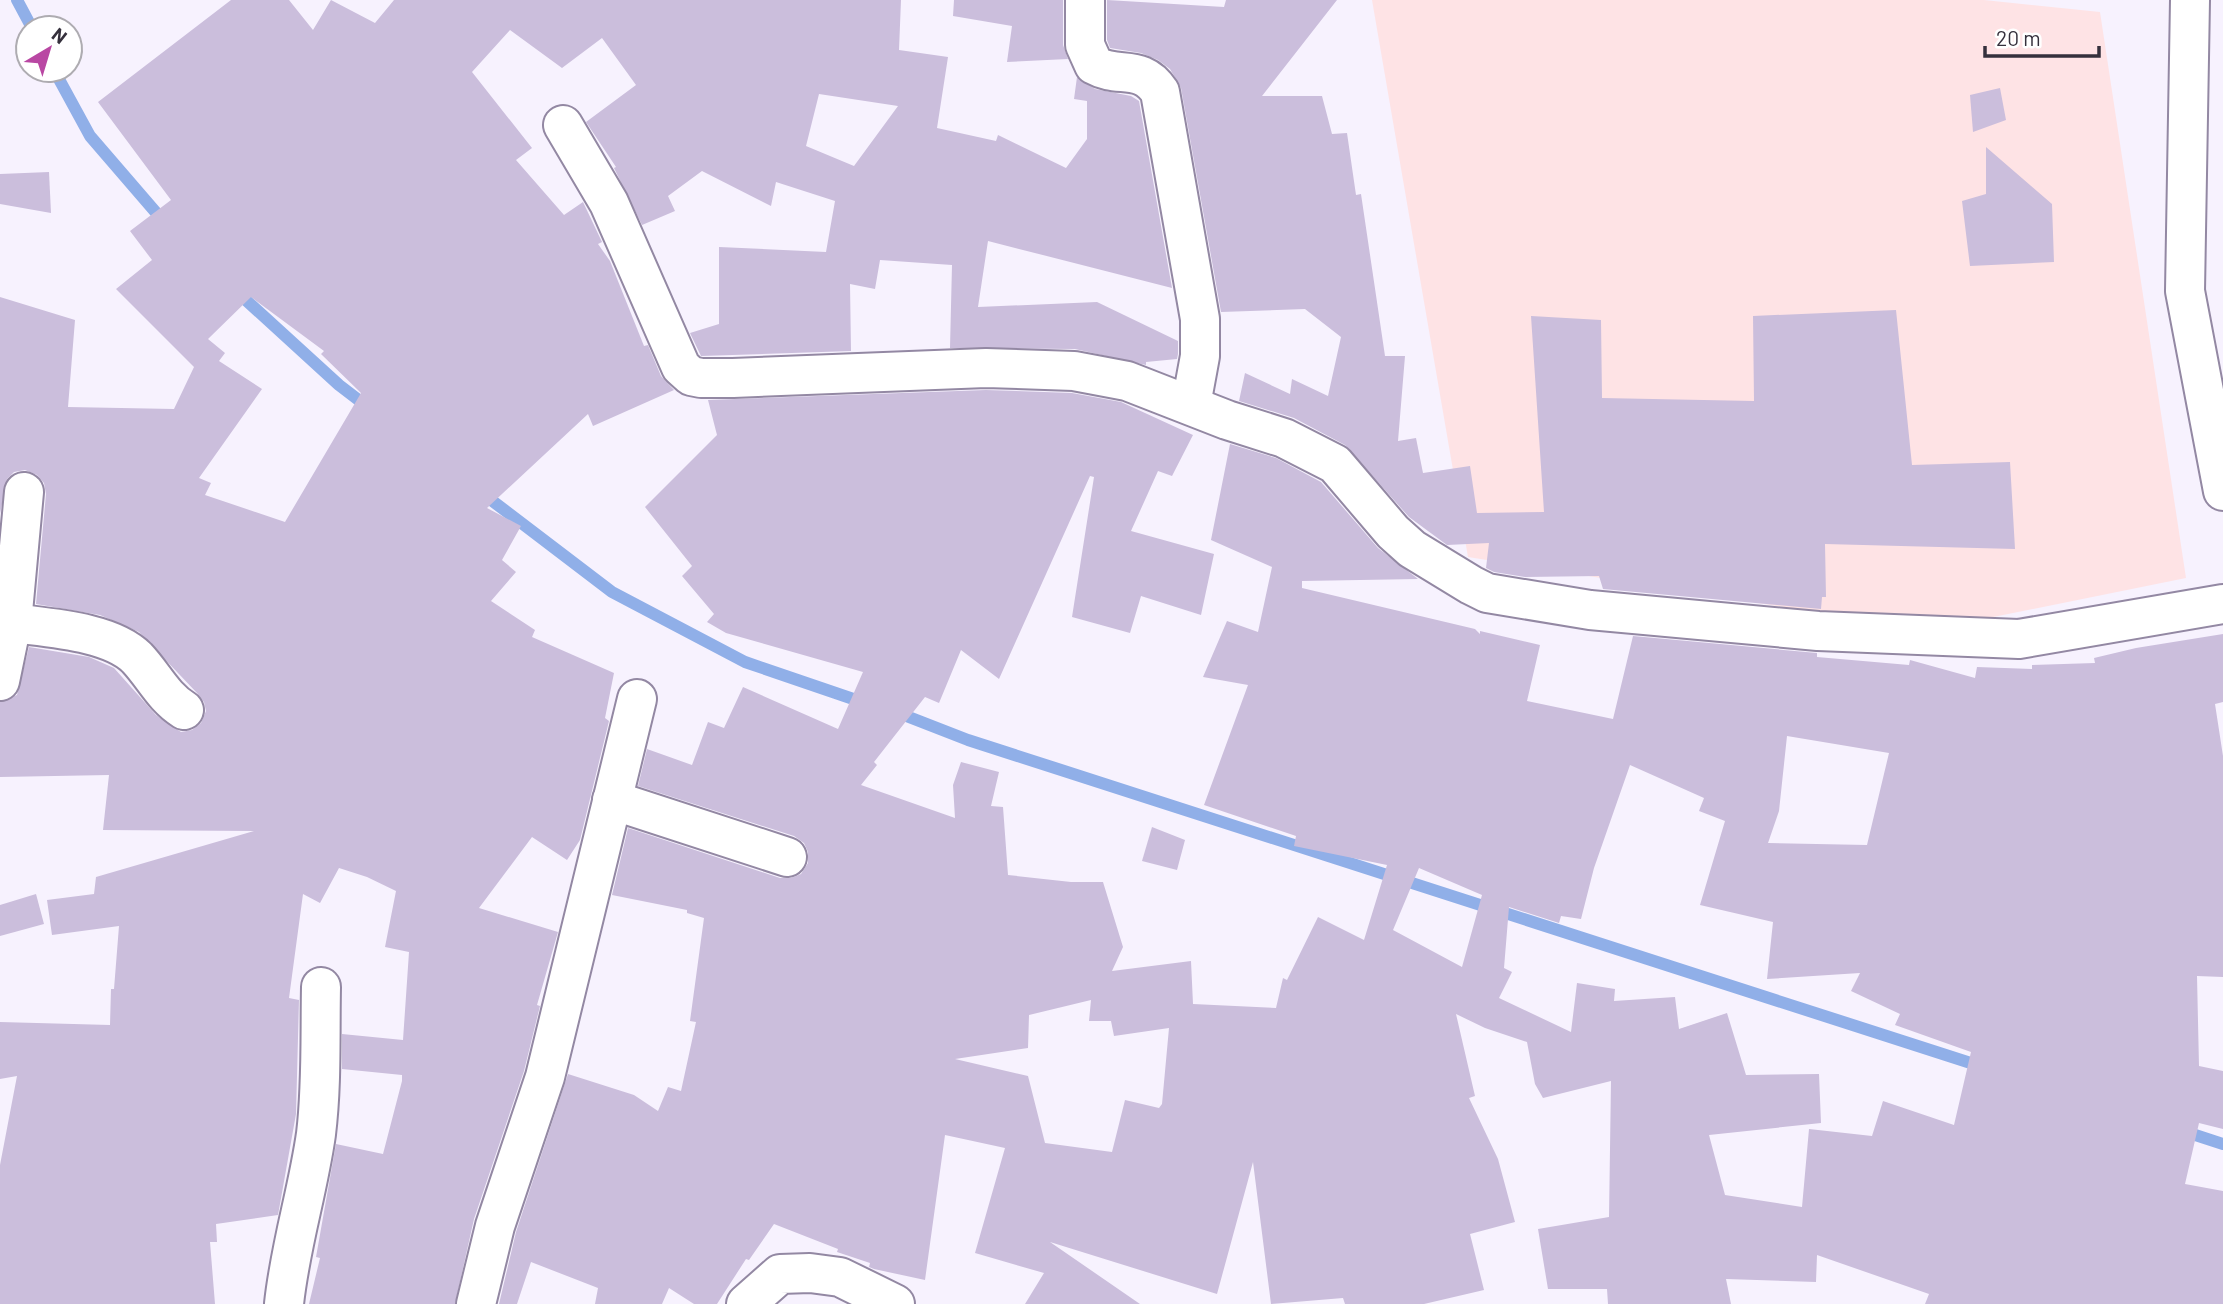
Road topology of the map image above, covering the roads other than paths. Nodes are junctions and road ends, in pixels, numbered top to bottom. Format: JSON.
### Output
{"nodes":[{"id":1,"x":1085,"y":0,"type":"edge"},
{"id":2,"x":2190,"y":0,"type":"edge"},
{"id":3,"x":563,"y":125,"type":"dead end"},
{"id":4,"x":1191,"y":405,"type":"junction"},
{"id":5,"x":2223,"y":491,"type":"edge"},
{"id":6,"x":24,"y":492,"type":"dead end"},
{"id":7,"x":2223,"y":604,"type":"edge"},
{"id":8,"x":12,"y":623,"type":"junction"},
{"id":9,"x":0,"y":681,"type":"edge"},
{"id":10,"x":637,"y":699,"type":"dead end"},
{"id":11,"x":184,"y":710,"type":"dead end"},
{"id":12,"x":612,"y":800,"type":"junction"},
{"id":13,"x":786,"y":858,"type":"dead end"},
{"id":14,"x":321,"y":987,"type":"dead end"},
{"id":15,"x":284,"y":1304,"type":"edge"},
{"id":16,"x":475,"y":1304,"type":"edge"},
{"id":17,"x":746,"y":1304,"type":"edge"},
{"id":18,"x":895,"y":1304,"type":"edge"}],
"edges":[{"from":1,"to":4,"type":"street"},
{"from":2,"to":5,"type":"street"},
{"from":3,"to":4,"type":"street"},
{"from":4,"to":7,"type":"street"},
{"from":6,"to":8,"type":"street"},
{"from":8,"to":9,"type":"street"},
{"from":8,"to":11,"type":"street"},
{"from":10,"to":12,"type":"street"},
{"from":12,"to":13,"type":"street"},
{"from":12,"to":16,"type":"street"},
{"from":14,"to":15,"type":"street"},
{"from":17,"to":18,"type":"street"}]}
